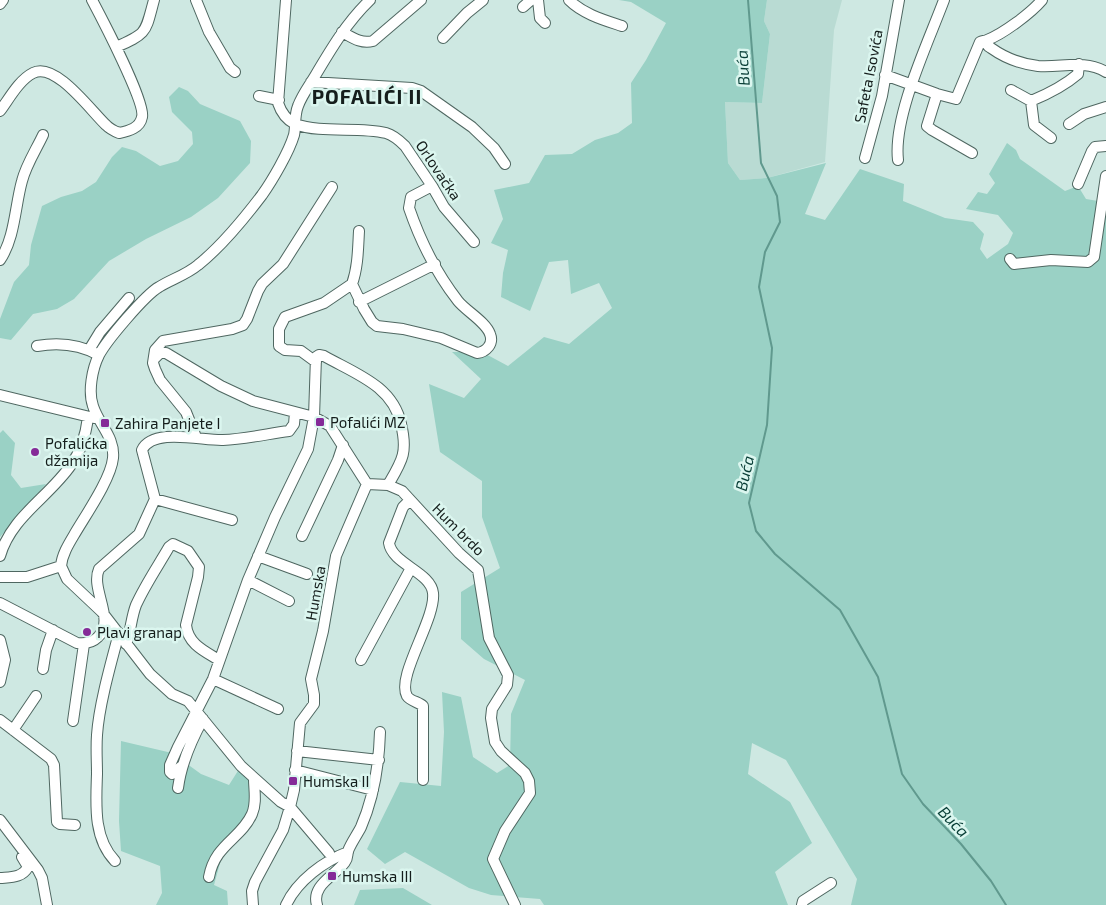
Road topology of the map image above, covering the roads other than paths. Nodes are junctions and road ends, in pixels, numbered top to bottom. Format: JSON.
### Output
{"nodes":[{"id":1,"x":3,"y":0,"type":"edge"},
{"id":2,"x":92,"y":0,"type":"edge"},
{"id":3,"x":154,"y":0,"type":"edge"},
{"id":4,"x":196,"y":0,"type":"edge"},
{"id":5,"x":286,"y":0,"type":"edge"},
{"id":6,"x":370,"y":0,"type":"edge"},
{"id":7,"x":421,"y":0,"type":"edge"},
{"id":8,"x":483,"y":0,"type":"edge"},
{"id":9,"x":538,"y":0,"type":"edge"},
{"id":10,"x":569,"y":0,"type":"edge"},
{"id":11,"x":899,"y":0,"type":"edge"},
{"id":12,"x":944,"y":0,"type":"edge"},
{"id":13,"x":1042,"y":0,"type":"edge"},
{"id":14,"x":0,"y":4,"type":"edge"},
{"id":15,"x":545,"y":24,"type":"dead end"},
{"id":16,"x":622,"y":26,"type":"dead end"},
{"id":17,"x":342,"y":32,"type":"junction"},
{"id":18,"x":443,"y":38,"type":"dead end"},
{"id":19,"x":988,"y":40,"type":"junction"},
{"id":20,"x":116,"y":47,"type":"junction"},
{"id":21,"x":1079,"y":64,"type":"junction"},
{"id":22,"x":235,"y":72,"type":"dead end"},
{"id":23,"x":1106,"y":72,"type":"edge"},
{"id":24,"x":886,"y":75,"type":"junction"},
{"id":25,"x":311,"y":82,"type":"junction"},
{"id":26,"x":912,"y":86,"type":"junction"},
{"id":27,"x":1012,"y":90,"type":"dead end"},
{"id":28,"x":937,"y":94,"type":"junction"},
{"id":29,"x":259,"y":96,"type":"dead end"},
{"id":30,"x":279,"y":100,"type":"junction"},
{"id":31,"x":1031,"y":101,"type":"junction"},
{"id":32,"x":1106,"y":107,"type":"edge"},
{"id":33,"x":0,"y":111,"type":"edge"},
{"id":34,"x":295,"y":124,"type":"junction"},
{"id":35,"x":1069,"y":124,"type":"dead end"},
{"id":36,"x":43,"y":135,"type":"dead end"},
{"id":37,"x":1051,"y":138,"type":"dead end"},
{"id":38,"x":1106,"y":146,"type":"edge"},
{"id":39,"x":972,"y":153,"type":"dead end"},
{"id":40,"x":865,"y":158,"type":"dead end"},
{"id":41,"x":898,"y":160,"type":"dead end"},
{"id":42,"x":504,"y":164,"type":"dead end"},
{"id":43,"x":1106,"y":176,"type":"edge"},
{"id":44,"x":1078,"y":184,"type":"dead end"},
{"id":45,"x":432,"y":186,"type":"junction"},
{"id":46,"x":332,"y":187,"type":"dead end"},
{"id":47,"x":359,"y":231,"type":"dead end"},
{"id":48,"x":474,"y":242,"type":"dead end"},
{"id":49,"x":1,"y":258,"type":"edge"},
{"id":50,"x":1010,"y":259,"type":"dead end"},
{"id":51,"x":435,"y":264,"type":"junction"},
{"id":52,"x":352,"y":284,"type":"junction"},
{"id":53,"x":128,"y":298,"type":"dead end"},
{"id":54,"x":359,"y":302,"type":"junction"},
{"id":55,"x":37,"y":346,"type":"dead end"},
{"id":56,"x":90,"y":350,"type":"junction"},
{"id":57,"x":99,"y":355,"type":"junction"},
{"id":58,"x":154,"y":359,"type":"junction"},
{"id":59,"x":316,"y":362,"type":"junction"},
{"id":60,"x":0,"y":395,"type":"edge"},
{"id":61,"x":295,"y":413,"type":"junction"},
{"id":62,"x":88,"y":417,"type":"junction"},
{"id":63,"x":314,"y":417,"type":"junction"},
{"id":64,"x":99,"y":420,"type":"junction"},
{"id":65,"x":196,"y":437,"type":"junction"},
{"id":66,"x":343,"y":445,"type":"junction"},
{"id":67,"x":367,"y":484,"type":"junction"},
{"id":68,"x":388,"y":486,"type":"junction"},
{"id":69,"x":155,"y":499,"type":"junction"},
{"id":70,"x":410,"y":500,"type":"junction"},
{"id":71,"x":232,"y":520,"type":"dead end"},
{"id":72,"x":302,"y":536,"type":"dead end"},
{"id":73,"x":0,"y":556,"type":"edge"},
{"id":74,"x":258,"y":556,"type":"junction"},
{"id":75,"x":61,"y":566,"type":"junction"},
{"id":76,"x":411,"y":568,"type":"junction"},
{"id":77,"x":307,"y":574,"type":"dead end"},
{"id":78,"x":0,"y":577,"type":"edge"},
{"id":79,"x":248,"y":580,"type":"junction"},
{"id":80,"x":290,"y":601,"type":"dead end"},
{"id":81,"x":0,"y":603,"type":"edge"},
{"id":82,"x":102,"y":612,"type":"junction"},
{"id":83,"x":53,"y":630,"type":"junction"},
{"id":84,"x":119,"y":633,"type":"junction"},
{"id":85,"x":0,"y":640,"type":"edge"},
{"id":86,"x":84,"y":644,"type":"junction"},
{"id":87,"x":126,"y":644,"type":"junction"},
{"id":88,"x":220,"y":660,"type":"junction"},
{"id":89,"x":361,"y":660,"type":"dead end"},
{"id":90,"x":43,"y":669,"type":"dead end"},
{"id":91,"x":213,"y":679,"type":"junction"},
{"id":92,"x":0,"y":682,"type":"edge"},
{"id":93,"x":36,"y":696,"type":"dead end"},
{"id":94,"x":278,"y":709,"type":"dead end"},
{"id":95,"x":200,"y":716,"type":"junction"},
{"id":96,"x":0,"y":720,"type":"edge"},
{"id":97,"x":73,"y":721,"type":"dead end"},
{"id":98,"x":13,"y":730,"type":"junction"},
{"id":99,"x":380,"y":732,"type":"dead end"},
{"id":100,"x":297,"y":752,"type":"junction"},
{"id":101,"x":379,"y":760,"type":"junction"},
{"id":102,"x":182,"y":765,"type":"junction"},
{"id":103,"x":296,"y":770,"type":"junction"},
{"id":104,"x":254,"y":779,"type":"junction"},
{"id":105,"x":423,"y":780,"type":"dead end"},
{"id":106,"x":178,"y":788,"type":"dead end"},
{"id":107,"x":373,"y":790,"type":"junction"},
{"id":108,"x":290,"y":807,"type":"junction"},
{"id":109,"x":0,"y":820,"type":"edge"},
{"id":110,"x":75,"y":825,"type":"dead end"},
{"id":111,"x":16,"y":842,"type":"junction"},
{"id":112,"x":348,"y":852,"type":"junction"},
{"id":113,"x":329,"y":853,"type":"dead end"},
{"id":114,"x":115,"y":861,"type":"dead end"},
{"id":115,"x":209,"y":877,"type":"dead end"},
{"id":116,"x":0,"y":878,"type":"edge"},
{"id":117,"x":830,"y":884,"type":"dead end"},
{"id":118,"x":48,"y":904,"type":"edge"},
{"id":119,"x":252,"y":905,"type":"edge"},
{"id":120,"x":286,"y":905,"type":"edge"},
{"id":121,"x":317,"y":905,"type":"edge"},
{"id":122,"x":515,"y":905,"type":"edge"},
{"id":123,"x":802,"y":905,"type":"edge"}],
"edges":[{"from":1,"to":14,"type":"street"},
{"from":2,"to":20,"type":"street"},
{"from":3,"to":20,"type":"street"},
{"from":4,"to":22,"type":"street"},
{"from":5,"to":30,"type":"street"},
{"from":6,"to":17,"type":"street"},
{"from":7,"to":17,"type":"street"},
{"from":8,"to":18,"type":"street"},
{"from":9,"to":15,"type":"street"},
{"from":10,"to":16,"type":"street"},
{"from":11,"to":24,"type":"street","name":"Safeta Isovića"},
{"from":12,"to":26,"type":"street"},
{"from":13,"to":19,"type":"street"},
{"from":17,"to":25,"type":"street"},
{"from":19,"to":21,"type":"street"},
{"from":19,"to":28,"type":"street"},
{"from":20,"to":33,"type":"street"},
{"from":21,"to":23,"type":"street"},
{"from":21,"to":31,"type":"street"},
{"from":24,"to":26,"type":"street"},
{"from":24,"to":40,"type":"street","name":"Safeta Isovića"},
{"from":25,"to":34,"type":"street"},
{"from":25,"to":42,"type":"street"},
{"from":26,"to":28,"type":"street"},
{"from":26,"to":41,"type":"street"},
{"from":27,"to":31,"type":"street"},
{"from":28,"to":39,"type":"street"},
{"from":29,"to":30,"type":"street"},
{"from":30,"to":34,"type":"street"},
{"from":31,"to":37,"type":"street"},
{"from":32,"to":35,"type":"street"},
{"from":34,"to":45,"type":"street","name":"Orlovačka"},
{"from":34,"to":57,"type":"street"},
{"from":36,"to":49,"type":"street"},
{"from":38,"to":44,"type":"street"},
{"from":43,"to":50,"type":"street"},
{"from":45,"to":48,"type":"street","name":"Orlovačka"},
{"from":45,"to":51,"type":"street"},
{"from":46,"to":58,"type":"street"},
{"from":47,"to":52,"type":"street"},
{"from":51,"to":54,"type":"street"},
{"from":51,"to":54,"type":"street"},
{"from":52,"to":54,"type":"street"},
{"from":52,"to":59,"type":"street"},
{"from":53,"to":56,"type":"street"},
{"from":55,"to":56,"type":"street"},
{"from":56,"to":57,"type":"street"},
{"from":57,"to":64,"type":"street"},
{"from":58,"to":61,"type":"street"},
{"from":58,"to":65,"type":"street"},
{"from":59,"to":63,"type":"street"},
{"from":59,"to":68,"type":"street"},
{"from":60,"to":62,"type":"street"},
{"from":61,"to":63,"type":"street"},
{"from":61,"to":65,"type":"street"},
{"from":62,"to":64,"type":"street"},
{"from":62,"to":73,"type":"street"},
{"from":63,"to":66,"type":"street"},
{"from":63,"to":74,"type":"street"},
{"from":64,"to":75,"type":"street"},
{"from":65,"to":69,"type":"street"},
{"from":66,"to":67,"type":"street"},
{"from":66,"to":72,"type":"street"},
{"from":67,"to":68,"type":"street","name":"Hum brdo"},
{"from":67,"to":100,"type":"street","name":"Humska"},
{"from":68,"to":70,"type":"street","name":"Hum brdo"},
{"from":69,"to":71,"type":"street"},
{"from":69,"to":82,"type":"street"},
{"from":70,"to":76,"type":"street"},
{"from":70,"to":122,"type":"street","name":"Hum brdo"},
{"from":74,"to":77,"type":"street","name":"Humska"},
{"from":74,"to":79,"type":"street"},
{"from":75,"to":78,"type":"street"},
{"from":75,"to":82,"type":"street"},
{"from":76,"to":89,"type":"street"},
{"from":76,"to":105,"type":"street"},
{"from":79,"to":80,"type":"street","name":"Humska"},
{"from":79,"to":88,"type":"street"},
{"from":81,"to":83,"type":"street"},
{"from":82,"to":84,"type":"street"},
{"from":82,"to":86,"type":"street"},
{"from":83,"to":86,"type":"street"},
{"from":83,"to":90,"type":"street"},
{"from":84,"to":87,"type":"street"},
{"from":84,"to":114,"type":"street"},
{"from":85,"to":92,"type":"street"},
{"from":86,"to":97,"type":"street"},
{"from":87,"to":88,"type":"street"},
{"from":87,"to":95,"type":"street"},
{"from":88,"to":91,"type":"street"},
{"from":91,"to":94,"type":"street"},
{"from":91,"to":95,"type":"street"},
{"from":93,"to":98,"type":"street"},
{"from":95,"to":102,"type":"street"},
{"from":95,"to":102,"type":"street"},
{"from":95,"to":104,"type":"street"},
{"from":96,"to":98,"type":"street"},
{"from":98,"to":110,"type":"street"},
{"from":99,"to":101,"type":"street"},
{"from":100,"to":101,"type":"street"},
{"from":100,"to":103,"type":"street","name":"Humska"},
{"from":101,"to":107,"type":"street"},
{"from":102,"to":106,"type":"street"},
{"from":103,"to":107,"type":"street"},
{"from":103,"to":108,"type":"street","name":"Humska"},
{"from":104,"to":108,"type":"street"},
{"from":104,"to":115,"type":"street"},
{"from":107,"to":112,"type":"street"},
{"from":108,"to":113,"type":"street"},
{"from":108,"to":119,"type":"street","name":"Humska"},
{"from":109,"to":111,"type":"street"},
{"from":111,"to":116,"type":"street"},
{"from":111,"to":118,"type":"street"},
{"from":112,"to":120,"type":"street"},
{"from":112,"to":121,"type":"street"},
{"from":117,"to":123,"type":"street"}]}
